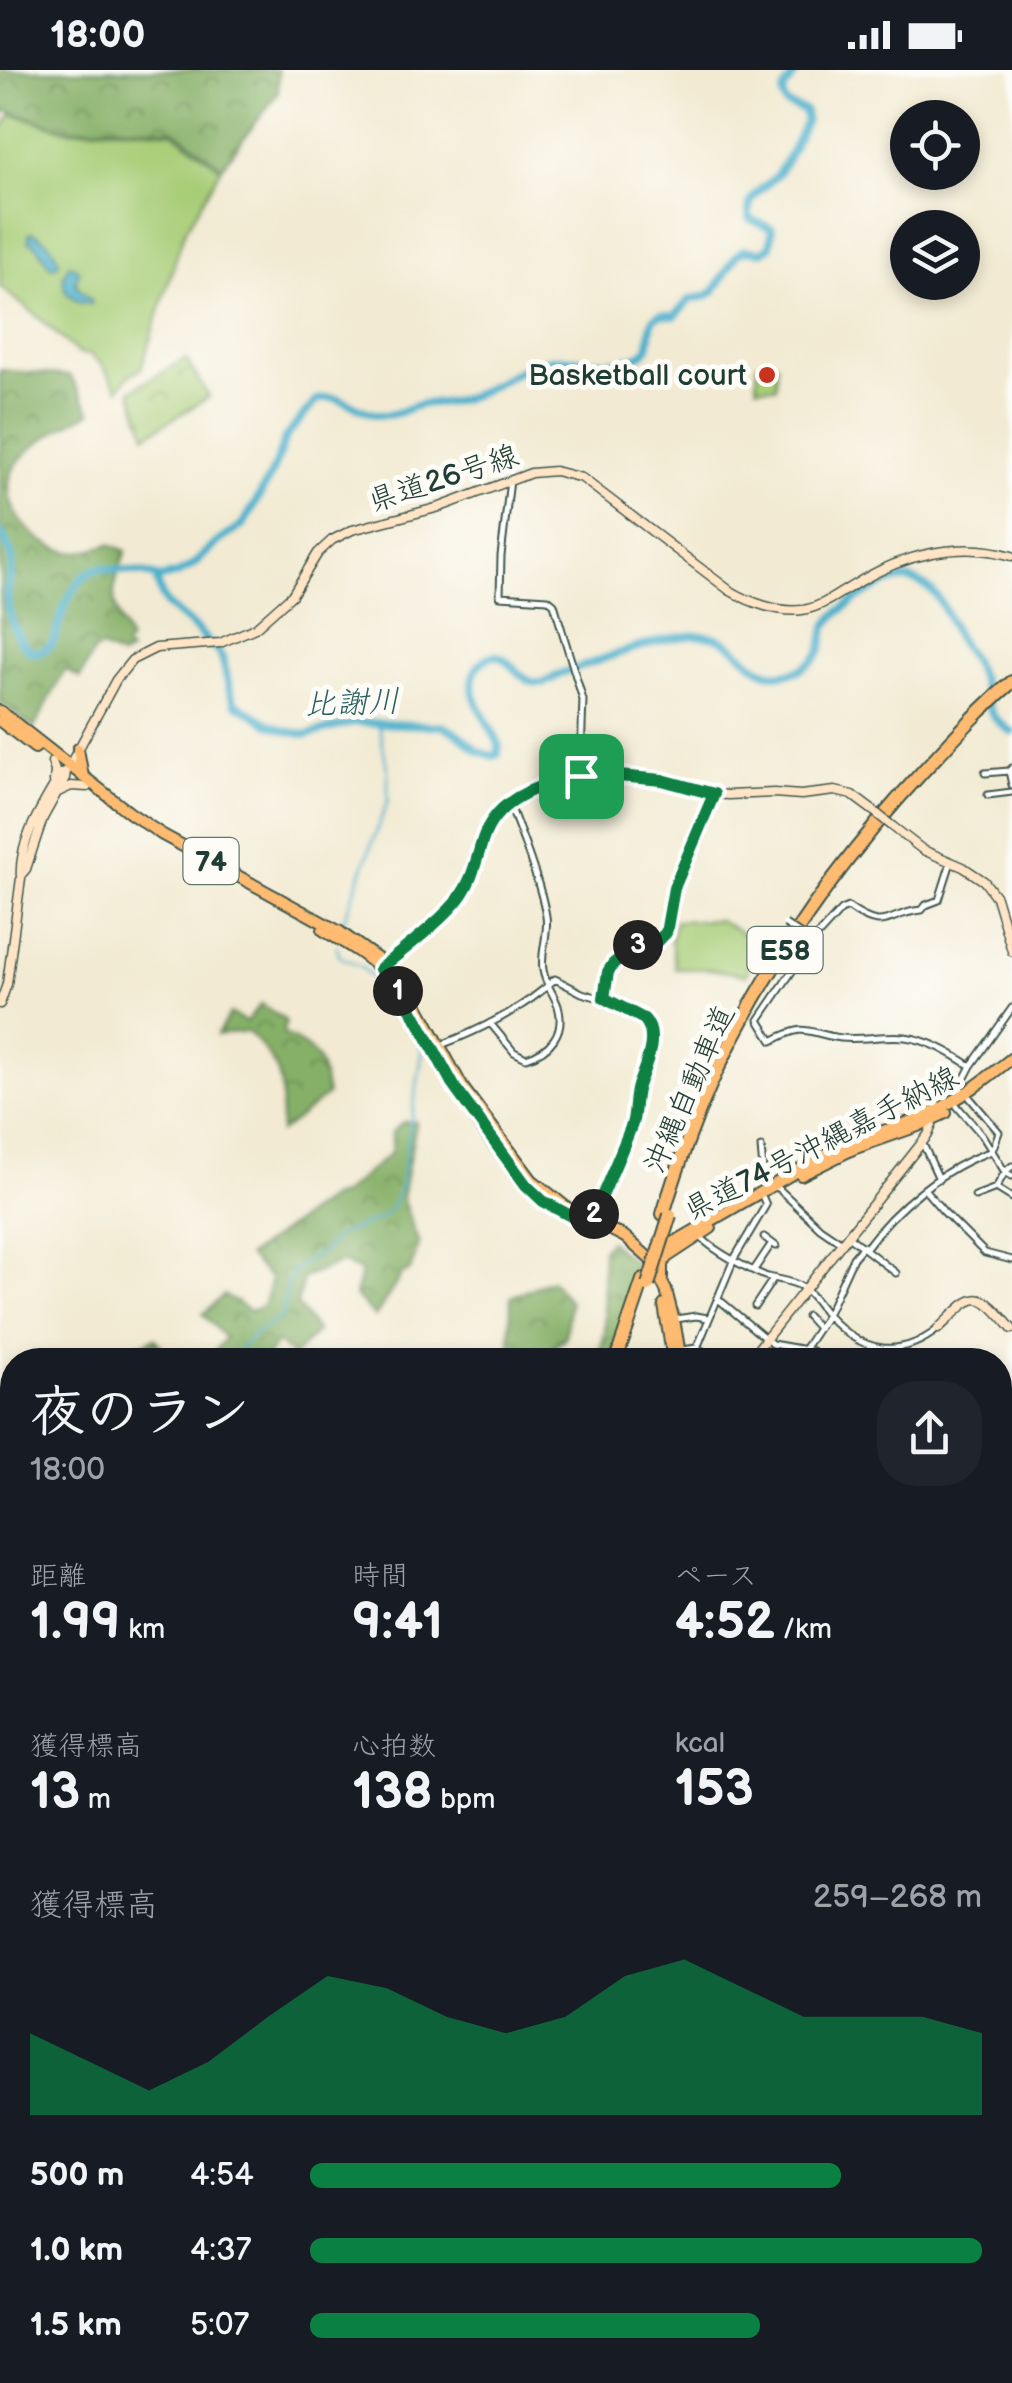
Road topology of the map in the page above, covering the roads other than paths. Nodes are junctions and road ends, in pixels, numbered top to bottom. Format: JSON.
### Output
{"nodes":[{"id":1,"x":510,"y":480,"type":"junction"},
{"id":2,"x":1012,"y":556,"type":"edge"},
{"id":3,"x":1009,"y":689,"type":"edge"},
{"id":4,"x":0,"y":712,"type":"edge"},
{"id":5,"x":0,"y":721,"type":"edge"},
{"id":6,"x":78,"y":749,"type":"junction"},
{"id":7,"x":52,"y":762,"type":"junction"},
{"id":8,"x":67,"y":769,"type":"junction"},
{"id":9,"x":1011,"y":770,"type":"edge"},
{"id":10,"x":985,"y":773,"type":"dead end"},
{"id":11,"x":581,"y":776,"type":"junction"},
{"id":12,"x":85,"y":782,"type":"junction"},
{"id":13,"x":1012,"y":788,"type":"edge"},
{"id":14,"x":56,"y":789,"type":"junction"},
{"id":15,"x":714,"y":794,"type":"junction"},
{"id":16,"x":988,"y":796,"type":"dead end"},
{"id":17,"x":508,"y":803,"type":"junction"},
{"id":18,"x":950,"y":862,"type":"junction"},
{"id":19,"x":785,"y":924,"type":"dead end"},
{"id":20,"x":812,"y":942,"type":"junction"},
{"id":21,"x":1012,"y":951,"type":"edge"},
{"id":22,"x":383,"y":967,"type":"junction"},
{"id":23,"x":548,"y":987,"type":"junction"},
{"id":24,"x":604,"y":998,"type":"junction"},
{"id":25,"x":0,"y":1004,"type":"edge"},
{"id":26,"x":1012,"y":1008,"type":"edge"},
{"id":27,"x":490,"y":1022,"type":"junction"},
{"id":28,"x":436,"y":1047,"type":"junction"},
{"id":29,"x":1012,"y":1058,"type":"edge"},
{"id":30,"x":971,"y":1066,"type":"junction"},
{"id":31,"x":1012,"y":1066,"type":"edge"},
{"id":32,"x":967,"y":1096,"type":"junction"},
{"id":33,"x":957,"y":1106,"type":"junction"},
{"id":34,"x":929,"y":1118,"type":"junction"},
{"id":35,"x":918,"y":1126,"type":"junction"},
{"id":36,"x":923,"y":1141,"type":"junction"},
{"id":37,"x":761,"y":1147,"type":"dead end"},
{"id":38,"x":992,"y":1151,"type":"junction"},
{"id":39,"x":1012,"y":1166,"type":"edge"},
{"id":40,"x":1009,"y":1174,"type":"edge"},
{"id":41,"x":939,"y":1179,"type":"junction"},
{"id":42,"x":996,"y":1188,"type":"junction"},
{"id":43,"x":925,"y":1190,"type":"junction"},
{"id":44,"x":770,"y":1191,"type":"junction"},
{"id":45,"x":976,"y":1196,"type":"dead end"},
{"id":46,"x":1012,"y":1198,"type":"edge"},
{"id":47,"x":590,"y":1223,"type":"junction"},
{"id":48,"x":699,"y":1235,"type":"junction"},
{"id":49,"x":625,"y":1237,"type":"junction"},
{"id":50,"x":764,"y":1237,"type":"dead end"},
{"id":51,"x":680,"y":1238,"type":"junction"},
{"id":52,"x":845,"y":1240,"type":"junction"},
{"id":53,"x":864,"y":1248,"type":"junction"},
{"id":54,"x":734,"y":1258,"type":"junction"},
{"id":55,"x":647,"y":1260,"type":"junction"},
{"id":56,"x":1012,"y":1260,"type":"edge"},
{"id":57,"x":754,"y":1270,"type":"junction"},
{"id":58,"x":896,"y":1273,"type":"dead end"},
{"id":59,"x":774,"y":1278,"type":"junction"},
{"id":60,"x":651,"y":1281,"type":"junction"},
{"id":61,"x":806,"y":1289,"type":"junction"},
{"id":62,"x":750,"y":1295,"type":"dead end"},
{"id":63,"x":717,"y":1298,"type":"junction"},
{"id":64,"x":827,"y":1315,"type":"junction"},
{"id":65,"x":806,"y":1316,"type":"dead end"},
{"id":66,"x":708,"y":1318,"type":"junction"},
{"id":67,"x":674,"y":1319,"type":"junction"},
{"id":68,"x":818,"y":1328,"type":"junction"},
{"id":69,"x":938,"y":1329,"type":"joint"},
{"id":70,"x":1012,"y":1329,"type":"edge"},
{"id":71,"x":766,"y":1340,"type":"junction"},
{"id":72,"x":625,"y":1348,"type":"edge"},
{"id":73,"x":676,"y":1348,"type":"edge"},
{"id":74,"x":677,"y":1348,"type":"edge"},
{"id":75,"x":697,"y":1348,"type":"edge"},
{"id":76,"x":759,"y":1348,"type":"edge"},
{"id":77,"x":805,"y":1348,"type":"joint"},
{"id":78,"x":880,"y":1348,"type":"edge"},
{"id":79,"x":899,"y":1348,"type":"edge"}],
"edges":[{"from":1,"to":2,"type":"street","name":"県道26号線"},
{"from":1,"to":6,"type":"street","name":"県道26号線"},
{"from":1,"to":11,"type":"street"},
{"from":3,"to":60,"type":"highway","name":"沖縄自動車道","number":"E58","bridge":true},
{"from":4,"to":8,"type":"main road","number":"74"},
{"from":5,"to":7,"type":"main road","number":"74"},
{"from":6,"to":8,"type":"street","name":"県道26号線"},
{"from":6,"to":12,"type":"main road"},
{"from":7,"to":8,"type":"main road","number":"74"},
{"from":7,"to":14,"type":"street"},
{"from":8,"to":12,"type":"main road","number":"74"},
{"from":8,"to":14,"type":"street","name":"県道26号線"},
{"from":9,"to":10,"type":"street"},
{"from":9,"to":13,"type":"street"},
{"from":11,"to":15,"type":"street"},
{"from":11,"to":17,"type":"street"},
{"from":12,"to":14,"type":"street"},
{"from":12,"to":22,"type":"main road","number":"74"},
{"from":13,"to":16,"type":"street"},
{"from":14,"to":25,"type":"street","name":"県道26号線"},
{"from":15,"to":18,"type":"street","bridge":true},
{"from":15,"to":24,"type":"street"},
{"from":17,"to":22,"type":"street"},
{"from":17,"to":23,"type":"street"},
{"from":18,"to":20,"type":"street"},
{"from":18,"to":21,"type":"street"},
{"from":19,"to":20,"type":"street","bridge":true},
{"from":20,"to":30,"type":"street"},
{"from":22,"to":28,"type":"main road","number":"74"},
{"from":23,"to":24,"type":"street"},
{"from":23,"to":27,"type":"street"},
{"from":23,"to":27,"type":"street"},
{"from":24,"to":47,"type":"street"},
{"from":26,"to":30,"type":"street"},
{"from":27,"to":28,"type":"street"},
{"from":28,"to":47,"type":"main road","number":"74"},
{"from":29,"to":32,"type":"main road","name":"県道74号沖縄嘉手納線"},
{"from":30,"to":32,"type":"street"},
{"from":31,"to":32,"type":"main road","name":"県道74号沖縄嘉手納線"},
{"from":32,"to":33,"type":"main road","name":"県道74号沖縄嘉手納線"},
{"from":32,"to":34,"type":"main road","name":"県道74号沖縄嘉手納線"},
{"from":32,"to":38,"type":"street"},
{"from":33,"to":34,"type":"main road","name":"県道74号沖縄嘉手納線"},
{"from":33,"to":38,"type":"street"},
{"from":34,"to":35,"type":"main road","name":"県道74号沖縄嘉手納線"},
{"from":34,"to":36,"type":"street"},
{"from":34,"to":44,"type":"main road","name":"県道74号沖縄嘉手納線"},
{"from":35,"to":36,"type":"main road"},
{"from":35,"to":44,"type":"main road","name":"県道74号沖縄嘉手納線"},
{"from":36,"to":41,"type":"street"},
{"from":36,"to":52,"type":"street"},
{"from":37,"to":44,"type":"street"},
{"from":38,"to":40,"type":"street"},
{"from":38,"to":41,"type":"street"},
{"from":39,"to":40,"type":"street"},
{"from":40,"to":42,"type":"street"},
{"from":41,"to":43,"type":"street"},
{"from":42,"to":45,"type":"street"},
{"from":42,"to":46,"type":"street"},
{"from":43,"to":53,"type":"street"},
{"from":43,"to":56,"type":"street"},
{"from":44,"to":48,"type":"main road","name":"県道74号沖縄嘉手納線"},
{"from":44,"to":51,"type":"main road","name":"県道74号沖縄嘉手納線"},
{"from":44,"to":52,"type":"street"},
{"from":44,"to":54,"type":"street"},
{"from":47,"to":49,"type":"main road","number":"74"},
{"from":47,"to":55,"type":"main road","number":"74"},
{"from":48,"to":54,"type":"street"},
{"from":48,"to":55,"type":"main road","name":"県道74号沖縄嘉手納線"},
{"from":48,"to":60,"type":"main road"},
{"from":49,"to":51,"type":"main road"},
{"from":49,"to":55,"type":"main road","number":"74"},
{"from":50,"to":57,"type":"street"},
{"from":51,"to":55,"type":"main road","name":"県道74号沖縄嘉手納線"},
{"from":52,"to":53,"type":"street"},
{"from":52,"to":61,"type":"street"},
{"from":53,"to":58,"type":"street"},
{"from":53,"to":64,"type":"street"},
{"from":54,"to":57,"type":"street"},
{"from":54,"to":63,"type":"street"},
{"from":55,"to":60,"type":"main road"},
{"from":55,"to":73,"type":"main road"},
{"from":57,"to":59,"type":"street"},
{"from":59,"to":61,"type":"street"},
{"from":59,"to":62,"type":"street"},
{"from":60,"to":67,"type":"main road"},
{"from":60,"to":72,"type":"highway","name":"沖縄自動車道","number":"E58"},
{"from":61,"to":64,"type":"street"},
{"from":61,"to":71,"type":"street"},
{"from":63,"to":66,"type":"street"},
{"from":63,"to":71,"type":"street"},
{"from":64,"to":68,"type":"street"},
{"from":64,"to":78,"type":"street"},
{"from":65,"to":68,"type":"street"},
{"from":66,"to":67,"type":"street"},
{"from":66,"to":75,"type":"street"},
{"from":67,"to":74,"type":"main road"},
{"from":68,"to":77,"type":"street"},
{"from":69,"to":70,"type":"street"},
{"from":69,"to":79,"type":"street"},
{"from":71,"to":76,"type":"street"},
{"from":71,"to":77,"type":"street"}]}
